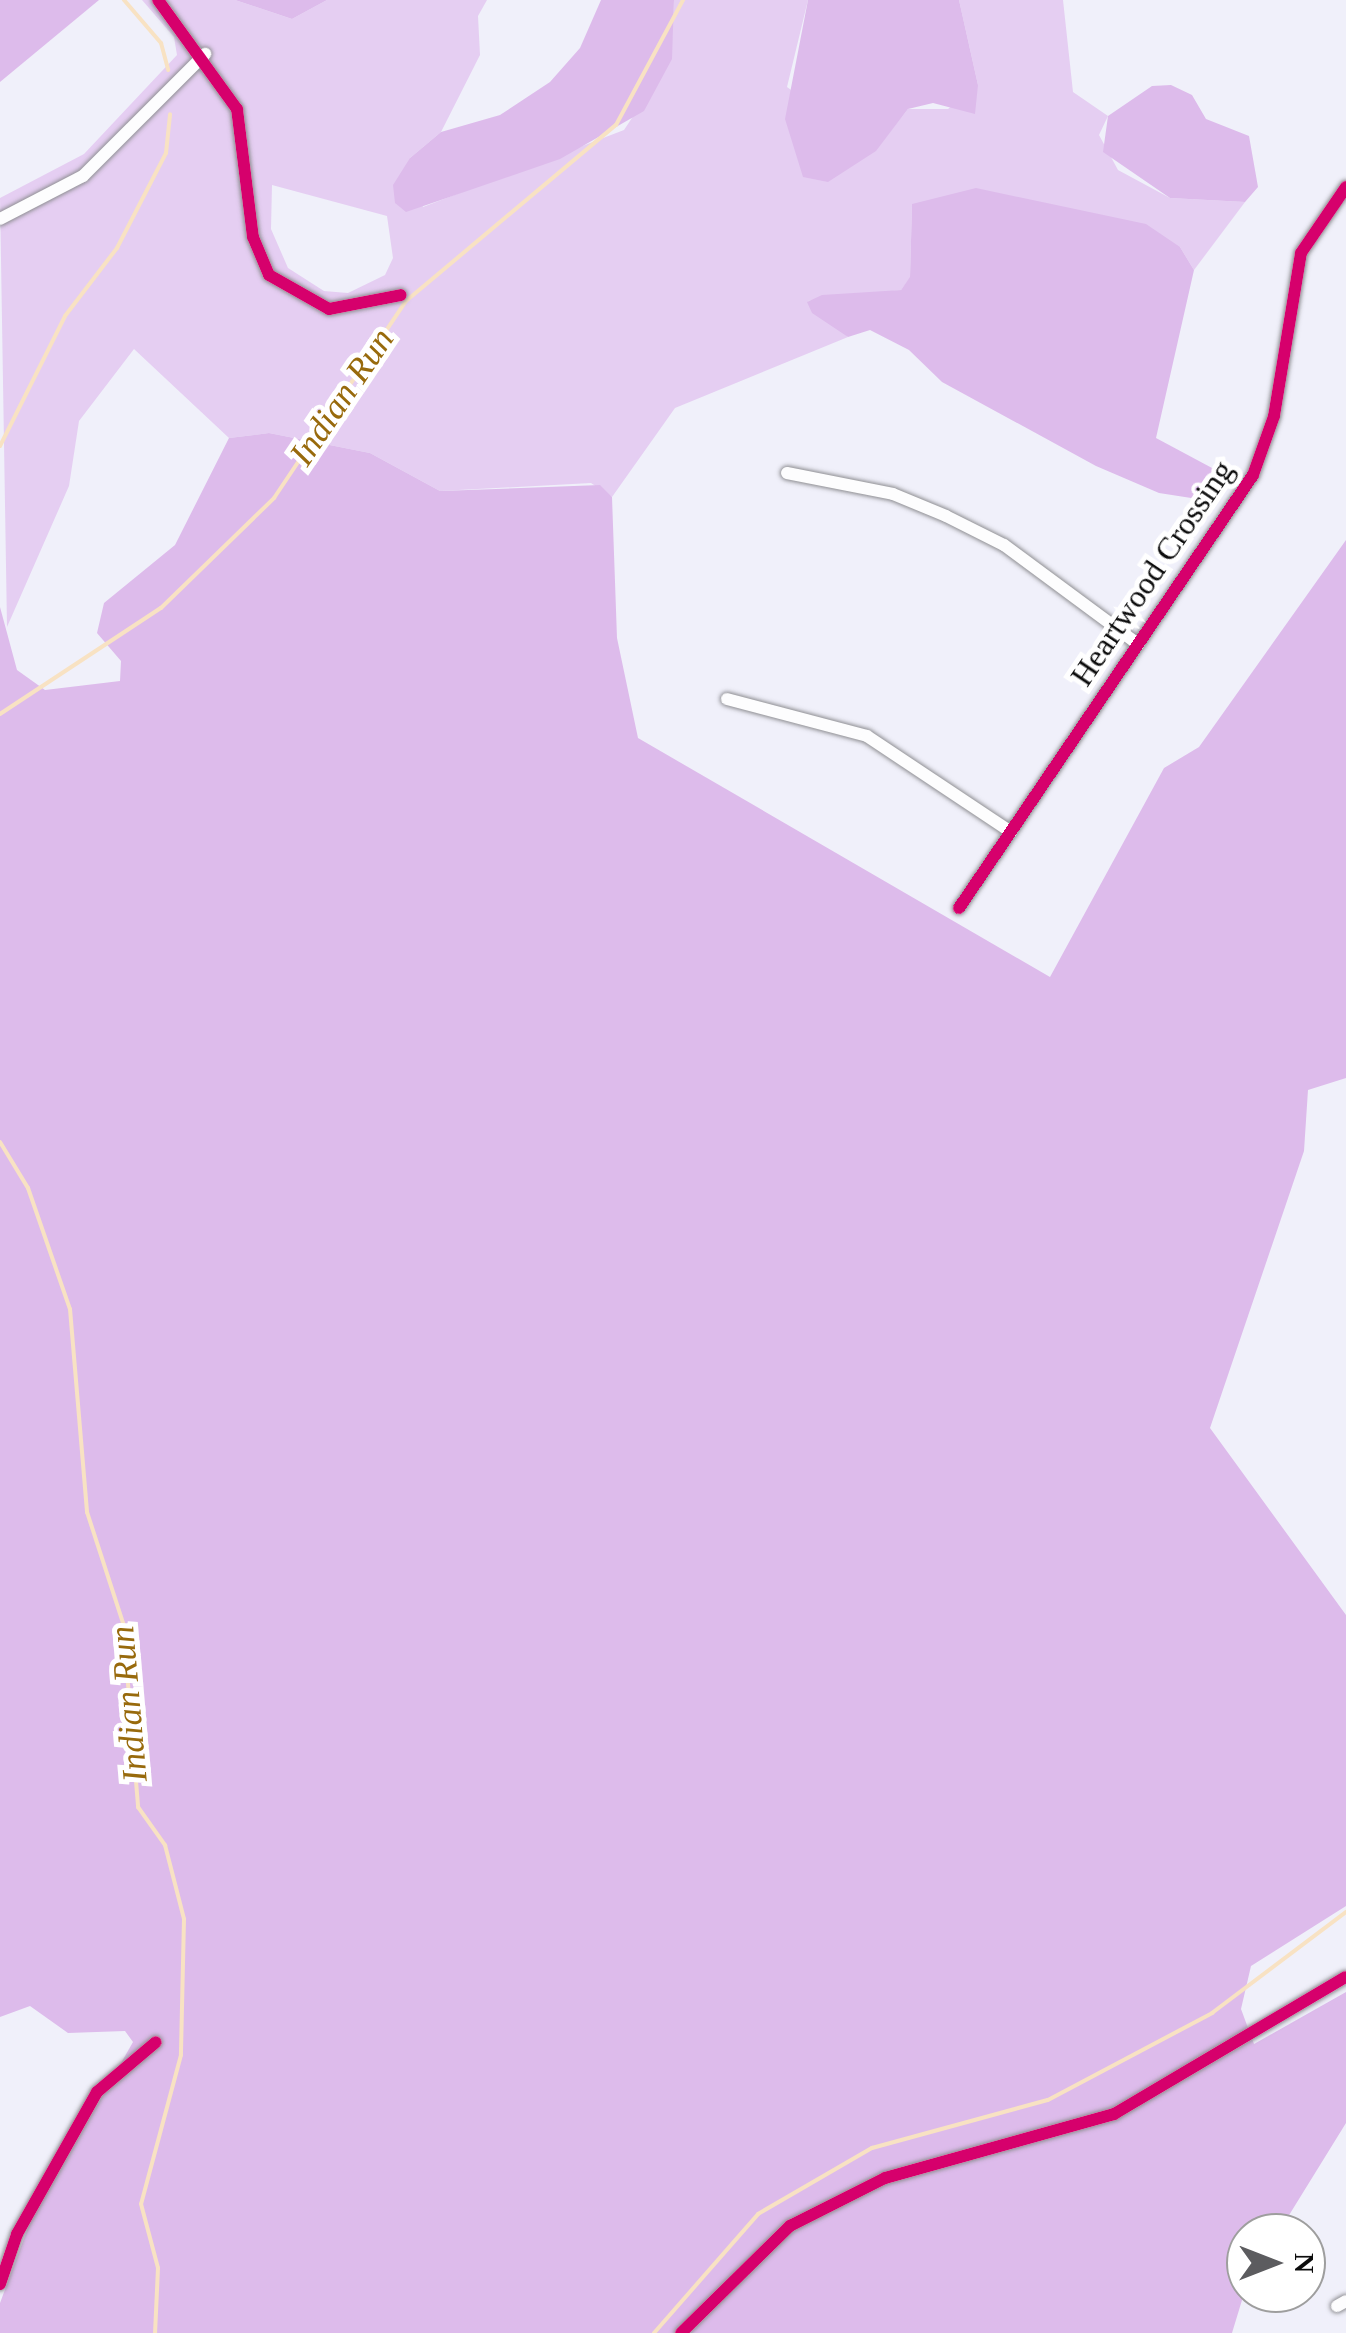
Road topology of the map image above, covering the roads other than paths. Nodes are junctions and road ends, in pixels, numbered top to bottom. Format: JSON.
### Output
{"nodes":[{"id":1,"x":158,"y":0,"type":"edge"},
{"id":2,"x":205,"y":54,"type":"junction"},
{"id":3,"x":1346,"y":187,"type":"edge"},
{"id":4,"x":0,"y":219,"type":"edge"},
{"id":5,"x":401,"y":295,"type":"dead end"},
{"id":6,"x":787,"y":473,"type":"dead end"},
{"id":7,"x":1138,"y":644,"type":"junction"},
{"id":8,"x":728,"y":699,"type":"dead end"},
{"id":9,"x":1011,"y":832,"type":"junction"},
{"id":10,"x":959,"y":908,"type":"dead end"},
{"id":11,"x":1346,"y":1977,"type":"edge"},
{"id":12,"x":156,"y":2042,"type":"dead end"},
{"id":13,"x":0,"y":2284,"type":"edge"},
{"id":14,"x":681,"y":2333,"type":"edge"}],
"edges":[{"from":1,"to":2,"type":"street"},
{"from":2,"to":4,"type":"street"},
{"from":2,"to":5,"type":"street"},
{"from":3,"to":7,"type":"street","name":"Heartwood Crossing"},
{"from":6,"to":7,"type":"street"},
{"from":7,"to":9,"type":"street","name":"Heartwood Crossing"},
{"from":8,"to":9,"type":"street"},
{"from":9,"to":10,"type":"street","name":"Heartwood Crossing"},
{"from":11,"to":14,"type":"street"},
{"from":12,"to":13,"type":"street"}]}
